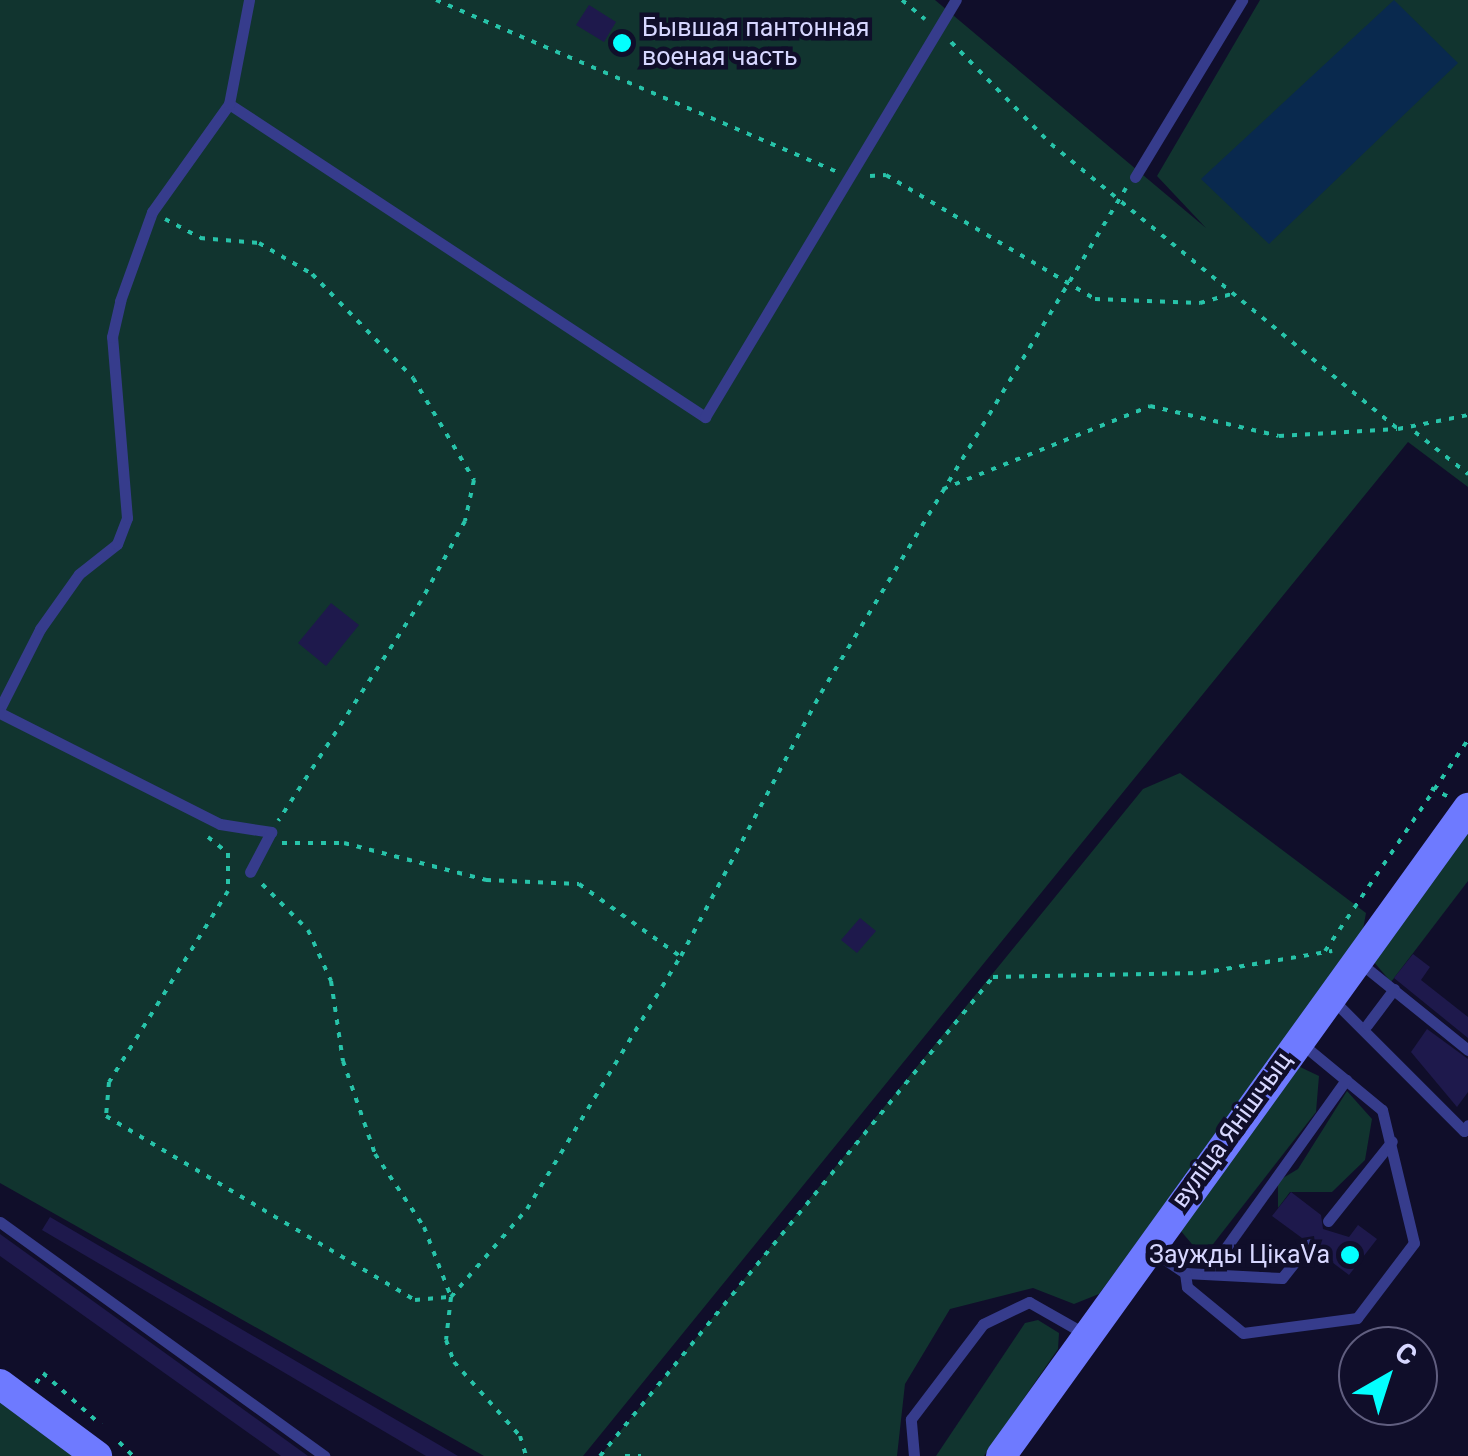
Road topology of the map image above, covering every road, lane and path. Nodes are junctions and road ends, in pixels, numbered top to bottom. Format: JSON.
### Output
{"nodes":[{"id":1,"x":249,"y":0,"type":"edge"},
{"id":2,"x":436,"y":0,"type":"edge"},
{"id":3,"x":902,"y":0,"type":"edge"},
{"id":4,"x":956,"y":0,"type":"edge"},
{"id":5,"x":1242,"y":0,"type":"edge"},
{"id":6,"x":938,"y":30,"type":"junction"},
{"id":7,"x":229,"y":104,"type":"junction"},
{"id":8,"x":850,"y":177,"type":"junction"},
{"id":9,"x":1135,"y":177,"type":"joint"},
{"id":10,"x":1118,"y":199,"type":"junction"},
{"id":11,"x":152,"y":212,"type":"junction"},
{"id":12,"x":1064,"y":288,"type":"junction"},
{"id":13,"x":1234,"y":293,"type":"junction"},
{"id":14,"x":1468,"y":415,"type":"edge"},
{"id":15,"x":1398,"y":430,"type":"junction"},
{"id":16,"x":1414,"y":432,"type":"junction"},
{"id":17,"x":1468,"y":474,"type":"edge"},
{"id":18,"x":943,"y":490,"type":"junction"},
{"id":19,"x":0,"y":711,"type":"edge"},
{"id":20,"x":1468,"y":740,"type":"edge"},
{"id":21,"x":1468,"y":808,"type":"edge"},
{"id":22,"x":190,"y":828,"type":"dead end"},
{"id":23,"x":208,"y":837,"type":"junction"},
{"id":24,"x":272,"y":837,"type":"junction"},
{"id":25,"x":224,"y":838,"type":"dead end"},
{"id":26,"x":250,"y":872,"type":"junction"},
{"id":27,"x":228,"y":891,"type":"junction"},
{"id":28,"x":1324,"y":952,"type":"junction"},
{"id":29,"x":681,"y":956,"type":"junction"},
{"id":30,"x":1362,"y":956,"type":"junction"},
{"id":31,"x":1394,"y":990,"type":"junction"},
{"id":32,"x":1330,"y":998,"type":"junction"},
{"id":33,"x":1367,"y":1024,"type":"junction"},
{"id":34,"x":1297,"y":1040,"type":"junction"},
{"id":35,"x":1468,"y":1050,"type":"edge"},
{"id":36,"x":1346,"y":1080,"type":"junction"},
{"id":37,"x":1468,"y":1125,"type":"edge"},
{"id":38,"x":1392,"y":1141,"type":"junction"},
{"id":39,"x":1328,"y":1221,"type":"dead end"},
{"id":40,"x":0,"y":1222,"type":"edge"},
{"id":41,"x":1309,"y":1244,"type":"dead end"},
{"id":42,"x":1147,"y":1247,"type":"junction"},
{"id":43,"x":1185,"y":1274,"type":"junction"},
{"id":44,"x":1207,"y":1274,"type":"junction"},
{"id":45,"x":450,"y":1297,"type":"junction"},
{"id":46,"x":1087,"y":1335,"type":"junction"},
{"id":47,"x":43,"y":1373,"type":"dead end"},
{"id":48,"x":0,"y":1384,"type":"edge"},
{"id":49,"x":97,"y":1456,"type":"edge"},
{"id":50,"x":133,"y":1456,"type":"edge"},
{"id":51,"x":324,"y":1456,"type":"edge"},
{"id":52,"x":526,"y":1456,"type":"edge"},
{"id":53,"x":600,"y":1456,"type":"edge"},
{"id":54,"x":625,"y":1456,"type":"edge"},
{"id":55,"x":640,"y":1456,"type":"edge"},
{"id":56,"x":914,"y":1456,"type":"edge"},
{"id":57,"x":1001,"y":1456,"type":"edge"}],
"edges":[{"from":1,"to":7,"type":"lane"},
{"from":2,"to":8,"type":"path"},
{"from":3,"to":6,"type":"path"},
{"from":4,"to":6,"type":"lane"},
{"from":5,"to":9,"type":"lane"},
{"from":6,"to":8,"type":"lane"},
{"from":6,"to":10,"type":"path"},
{"from":7,"to":8,"type":"lane"},
{"from":7,"to":11,"type":"lane"},
{"from":8,"to":12,"type":"path"},
{"from":9,"to":10,"type":"path"},
{"from":10,"to":12,"type":"path"},
{"from":10,"to":13,"type":"path"},
{"from":11,"to":19,"type":"lane"},
{"from":11,"to":24,"type":"path"},
{"from":12,"to":13,"type":"path"},
{"from":12,"to":18,"type":"path"},
{"from":13,"to":15,"type":"path"},
{"from":14,"to":16,"type":"path"},
{"from":15,"to":16,"type":"path"},
{"from":15,"to":18,"type":"path"},
{"from":16,"to":17,"type":"path"},
{"from":18,"to":29,"type":"path"},
{"from":19,"to":24,"type":"lane"},
{"from":20,"to":28,"type":"path"},
{"from":21,"to":30,"type":"street","name":"вуліца Янішчыц"},
{"from":22,"to":23,"type":"path"},
{"from":23,"to":25,"type":"path"},
{"from":23,"to":27,"type":"path"},
{"from":24,"to":26,"type":"lane"},
{"from":24,"to":29,"type":"path"},
{"from":26,"to":27,"type":"path"},
{"from":26,"to":45,"type":"path"},
{"from":27,"to":45,"type":"path"},
{"from":28,"to":30,"type":"path"},
{"from":28,"to":53,"type":"path"},
{"from":29,"to":45,"type":"path"},
{"from":30,"to":31,"type":"lane"},
{"from":30,"to":32,"type":"street","name":"вуліца Янішчыц"},
{"from":31,"to":33,"type":"lane"},
{"from":31,"to":35,"type":"lane"},
{"from":32,"to":33,"type":"lane"},
{"from":32,"to":34,"type":"street","name":"вуліца Янішчыц"},
{"from":33,"to":37,"type":"lane"},
{"from":34,"to":36,"type":"lane"},
{"from":34,"to":42,"type":"street","name":"вуліца Янішчыц"},
{"from":36,"to":38,"type":"lane"},
{"from":36,"to":44,"type":"lane"},
{"from":38,"to":39,"type":"lane"},
{"from":38,"to":43,"type":"lane"},
{"from":40,"to":51,"type":"lane"},
{"from":41,"to":44,"type":"lane"},
{"from":42,"to":43,"type":"lane"},
{"from":42,"to":46,"type":"street","name":"вуліца Янішчыц"},
{"from":43,"to":44,"type":"lane"},
{"from":45,"to":52,"type":"path"},
{"from":46,"to":56,"type":"lane"},
{"from":46,"to":57,"type":"street","name":"вуліца Янішчыц"},
{"from":47,"to":50,"type":"path"},
{"from":48,"to":49,"type":"street"},
{"from":54,"to":55,"type":"path"}]}
